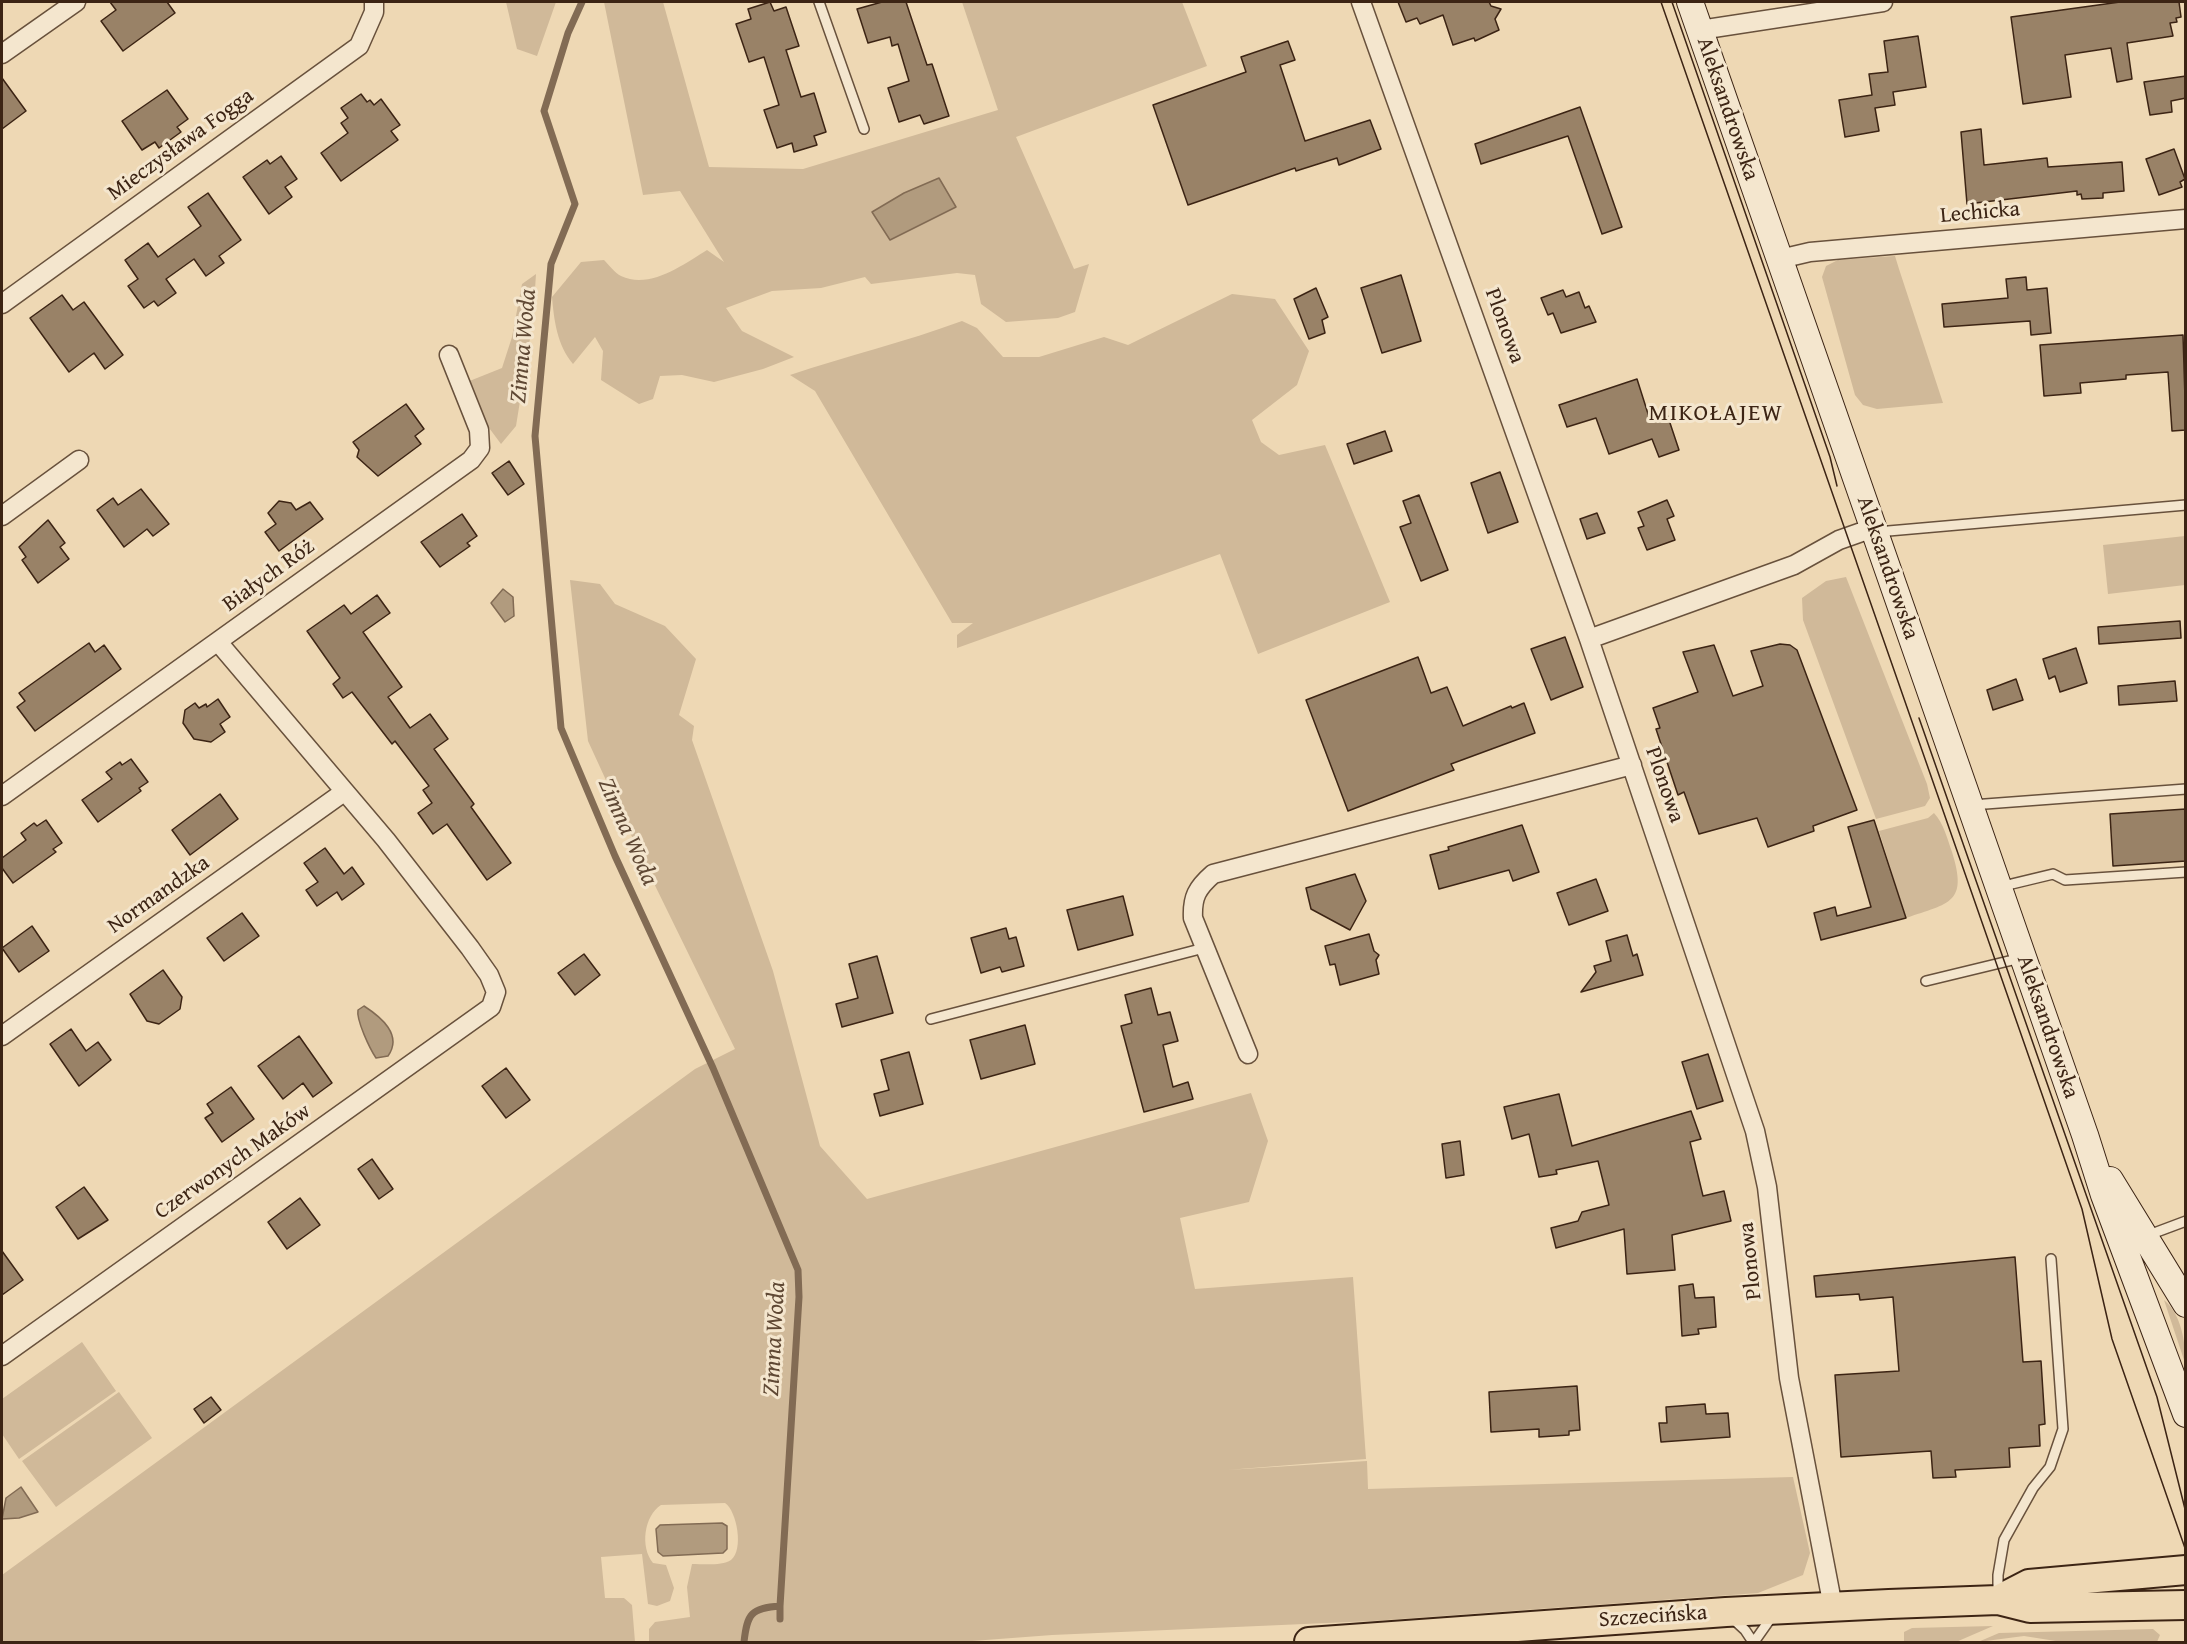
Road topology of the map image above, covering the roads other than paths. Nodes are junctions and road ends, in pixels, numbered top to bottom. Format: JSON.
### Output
{"nodes":[{"id":1,"x":76,"y":2,"type":"edge"},
{"id":2,"x":819,"y":2,"type":"edge"},
{"id":3,"x":1361,"y":2,"type":"edge"},
{"id":4,"x":1690,"y":2,"type":"edge"},
{"id":5,"x":1883,"y":2,"type":"edge"},
{"id":6,"x":374,"y":7,"type":"edge"},
{"id":7,"x":1700,"y":30,"type":"junction"},
{"id":8,"x":2,"y":54,"type":"edge"},
{"id":9,"x":864,"y":129,"type":"dead end"},
{"id":10,"x":2186,"y":219,"type":"edge"},
{"id":11,"x":1780,"y":259,"type":"junction"},
{"id":12,"x":2,"y":304,"type":"edge"},
{"id":13,"x":449,"y":355,"type":"dead end"},
{"id":14,"x":79,"y":460,"type":"dead end"},
{"id":15,"x":2186,"y":505,"type":"edge"},
{"id":16,"x":2,"y":516,"type":"edge"},
{"id":17,"x":1874,"y":531,"type":"junction"},
{"id":18,"x":1589,"y":639,"type":"junction"},
{"id":19,"x":218,"y":642,"type":"junction"},
{"id":20,"x":1632,"y":765,"type":"junction"},
{"id":21,"x":2186,"y":789,"type":"edge"},
{"id":22,"x":344,"y":792,"type":"junction"},
{"id":23,"x":2,"y":796,"type":"edge"},
{"id":24,"x":1970,"y":805,"type":"junction"},
{"id":25,"x":2186,"y":872,"type":"edge"},
{"id":26,"x":1999,"y":887,"type":"junction"},
{"id":27,"x":1204,"y":948,"type":"junction"},
{"id":28,"x":2023,"y":957,"type":"junction"},
{"id":29,"x":1926,"y":981,"type":"dead end"},
{"id":30,"x":931,"y":1019,"type":"dead end"},
{"id":31,"x":2,"y":1035,"type":"edge"},
{"id":32,"x":1248,"y":1054,"type":"dead end"},
{"id":33,"x":2085,"y":1135,"type":"junction"},
{"id":34,"x":2186,"y":1221,"type":"edge"},
{"id":35,"x":2145,"y":1236,"type":"junction"},
{"id":36,"x":2124,"y":1250,"type":"junction"},
{"id":37,"x":2051,"y":1259,"type":"dead end"},
{"id":38,"x":2186,"y":1304,"type":"edge"},
{"id":39,"x":2,"y":1356,"type":"edge"},
{"id":40,"x":2186,"y":1414,"type":"edge"},
{"id":41,"x":2186,"y":1570,"type":"edge"},
{"id":42,"x":1998,"y":1600,"type":"junction"},
{"id":43,"x":2186,"y":1605,"type":"edge"},
{"id":44,"x":1833,"y":1607,"type":"junction"},
{"id":45,"x":1778,"y":1609,"type":"junction"},
{"id":46,"x":1726,"y":1612,"type":"junction"},
{"id":47,"x":1309,"y":1642,"type":"edge"},
{"id":48,"x":1754,"y":1642,"type":"edge"}],
"edges":[{"from":1,"to":8,"type":"street"},
{"from":2,"to":9,"type":"lane"},
{"from":3,"to":18,"type":"street","name":"Plonowa"},
{"from":4,"to":7,"type":"main road","name":"Aleksandrowska"},
{"from":5,"to":7,"type":"street"},
{"from":6,"to":12,"type":"street","name":"Mieczysława Fogga"},
{"from":7,"to":11,"type":"main road","name":"Aleksandrowska"},
{"from":10,"to":11,"type":"street","name":"Lechicka"},
{"from":11,"to":17,"type":"main road","name":"Aleksandrowska"},
{"from":13,"to":19,"type":"street","name":"Białych Róż"},
{"from":14,"to":16,"type":"street"},
{"from":15,"to":17,"type":"lane"},
{"from":17,"to":18,"type":"street"},
{"from":17,"to":24,"type":"main road","name":"Aleksandrowska"},
{"from":18,"to":20,"type":"street","name":"Plonowa"},
{"from":19,"to":22,"type":"street"},
{"from":19,"to":23,"type":"street","name":"Białych Róż"},
{"from":20,"to":27,"type":"street"},
{"from":20,"to":44,"type":"street","name":"Plonowa"},
{"from":21,"to":24,"type":"lane"},
{"from":22,"to":31,"type":"street","name":"Normandzka"},
{"from":22,"to":39,"type":"street","name":"Czerwonych Maków"},
{"from":24,"to":26,"type":"main road","name":"Aleksandrowska"},
{"from":25,"to":26,"type":"lane"},
{"from":26,"to":28,"type":"main road","name":"Aleksandrowska"},
{"from":27,"to":30,"type":"lane"},
{"from":27,"to":32,"type":"street"},
{"from":28,"to":29,"type":"lane"},
{"from":28,"to":33,"type":"main road","name":"Aleksandrowska"},
{"from":33,"to":35,"type":"main road","name":"Aleksandrowska"},
{"from":33,"to":36,"type":"main road","name":"Aleksandrowska"},
{"from":34,"to":35,"type":"lane"},
{"from":35,"to":36,"type":"lane"},
{"from":35,"to":38,"type":"main road","name":"Aleksandrowska"},
{"from":36,"to":40,"type":"main road","name":"Aleksandrowska"},
{"from":37,"to":42,"type":"lane"},
{"from":41,"to":42,"type":"main road","name":"Szczecińska"},
{"from":42,"to":43,"type":"main road","name":"Szczecińska"},
{"from":42,"to":44,"type":"main road","name":"Szczecińska"},
{"from":44,"to":45,"type":"main road","name":"Szczecińska"},
{"from":45,"to":46,"type":"main road","name":"Szczecińska"},
{"from":45,"to":48,"type":"lane"},
{"from":46,"to":47,"type":"main road","name":"Szczecińska"},
{"from":46,"to":48,"type":"lane"}]}
